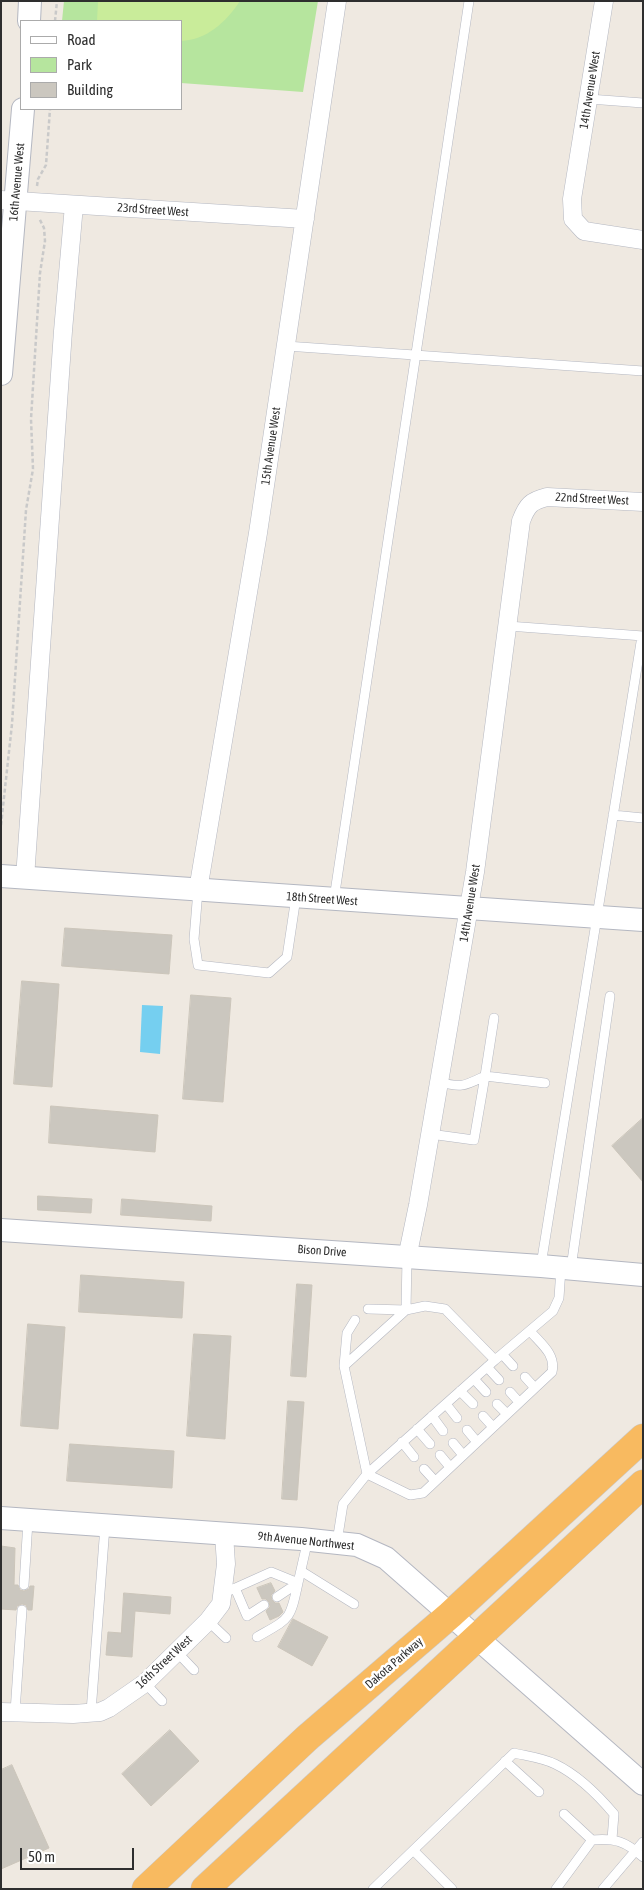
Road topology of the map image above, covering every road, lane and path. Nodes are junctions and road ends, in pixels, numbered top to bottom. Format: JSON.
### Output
{"nodes":[{"id":1,"x":30,"y":1,"type":"edge"},
{"id":2,"x":57,"y":1,"type":"edge"},
{"id":3,"x":337,"y":1,"type":"edge"},
{"id":4,"x":469,"y":1,"type":"edge"},
{"id":5,"x":604,"y":1,"type":"edge"},
{"id":6,"x":29,"y":20,"type":"edge"},
{"id":7,"x":55,"y":20,"type":"edge"},
{"id":8,"x":589,"y":99,"type":"junction"},
{"id":9,"x":643,"y":103,"type":"edge"},
{"id":10,"x":23,"y":110,"type":"edge"},
{"id":11,"x":50,"y":110,"type":"edge"},
{"id":12,"x":38,"y":179,"type":"dead end"},
{"id":13,"x":8,"y":201,"type":"edge"},
{"id":14,"x":74,"y":205,"type":"junction"},
{"id":15,"x":36,"y":213,"type":"dead end"},
{"id":16,"x":305,"y":219,"type":"junction"},
{"id":17,"x":643,"y":240,"type":"edge"},
{"id":18,"x":3,"y":331,"type":"edge"},
{"id":19,"x":286,"y":346,"type":"junction"},
{"id":20,"x":416,"y":355,"type":"junction"},
{"id":21,"x":643,"y":371,"type":"edge"},
{"id":22,"x":1,"y":374,"type":"edge"},
{"id":23,"x":643,"y":502,"type":"edge"},
{"id":24,"x":518,"y":547,"type":"joint"},
{"id":25,"x":508,"y":626,"type":"junction"},
{"id":26,"x":642,"y":636,"type":"edge"},
{"id":27,"x":613,"y":815,"type":"junction"},
{"id":28,"x":643,"y":818,"type":"edge"},
{"id":29,"x":1,"y":826,"type":"edge"},
{"id":30,"x":1,"y":876,"type":"edge"},
{"id":31,"x":25,"y":878,"type":"junction"},
{"id":32,"x":198,"y":890,"type":"junction"},
{"id":33,"x":296,"y":897,"type":"junction"},
{"id":34,"x":334,"y":900,"type":"junction"},
{"id":35,"x":469,"y":909,"type":"junction"},
{"id":36,"x":596,"y":917,"type":"junction"},
{"id":37,"x":643,"y":920,"type":"edge"},
{"id":38,"x":610,"y":996,"type":"dead end"},
{"id":39,"x":494,"y":1018,"type":"dead end"},
{"id":40,"x":485,"y":1076,"type":"junction"},
{"id":41,"x":439,"y":1082,"type":"junction"},
{"id":42,"x":545,"y":1083,"type":"dead end"},
{"id":43,"x":430,"y":1134,"type":"junction"},
{"id":44,"x":1,"y":1230,"type":"edge"},
{"id":45,"x":407,"y":1258,"type":"junction"},
{"id":46,"x":558,"y":1267,"type":"junction"},
{"id":47,"x":643,"y":1275,"type":"edge"},
{"id":48,"x":368,"y":1309,"type":"dead end"},
{"id":49,"x":406,"y":1310,"type":"junction"},
{"id":50,"x":355,"y":1320,"type":"dead end"},
{"id":51,"x":530,"y":1331,"type":"junction"},
{"id":52,"x":499,"y":1357,"type":"junction"},
{"id":53,"x":344,"y":1366,"type":"junction"},
{"id":54,"x":514,"y":1366,"type":"dead end"},
{"id":55,"x":487,"y":1367,"type":"junction"},
{"id":56,"x":525,"y":1377,"type":"dead end"},
{"id":57,"x":474,"y":1379,"type":"junction"},
{"id":58,"x":499,"y":1380,"type":"dead end"},
{"id":59,"x":535,"y":1388,"type":"junction"},
{"id":60,"x":460,"y":1391,"type":"junction"},
{"id":61,"x":486,"y":1392,"type":"dead end"},
{"id":62,"x":510,"y":1392,"type":"dead end"},
{"id":63,"x":519,"y":1402,"type":"junction"},
{"id":64,"x":446,"y":1404,"type":"junction"},
{"id":65,"x":473,"y":1404,"type":"dead end"},
{"id":66,"x":497,"y":1404,"type":"dead end"},
{"id":67,"x":507,"y":1414,"type":"junction"},
{"id":68,"x":432,"y":1416,"type":"junction"},
{"id":69,"x":483,"y":1416,"type":"dead end"},
{"id":70,"x":458,"y":1418,"type":"dead end"},
{"id":71,"x":493,"y":1427,"type":"junction"},
{"id":72,"x":417,"y":1429,"type":"junction"},
{"id":73,"x":467,"y":1430,"type":"dead end"},
{"id":74,"x":444,"y":1431,"type":"dead end"},
{"id":75,"x":643,"y":1438,"type":"edge"},
{"id":76,"x":402,"y":1442,"type":"junction"},
{"id":77,"x":478,"y":1442,"type":"junction"},
{"id":78,"x":453,"y":1443,"type":"dead end"},
{"id":79,"x":430,"y":1444,"type":"dead end"},
{"id":80,"x":463,"y":1454,"type":"junction"},
{"id":81,"x":440,"y":1455,"type":"dead end"},
{"id":82,"x":414,"y":1458,"type":"dead end"},
{"id":83,"x":450,"y":1467,"type":"junction"},
{"id":84,"x":424,"y":1469,"type":"dead end"},
{"id":85,"x":367,"y":1474,"type":"junction"},
{"id":86,"x":435,"y":1481,"type":"junction"},
{"id":87,"x":643,"y":1484,"type":"edge"},
{"id":88,"x":1,"y":1518,"type":"edge"},
{"id":89,"x":28,"y":1520,"type":"junction"},
{"id":90,"x":105,"y":1526,"type":"junction"},
{"id":91,"x":224,"y":1534,"type":"junction"},
{"id":92,"x":308,"y":1539,"type":"junction"},
{"id":93,"x":337,"y":1543,"type":"junction"},
{"id":94,"x":301,"y":1571,"type":"junction"},
{"id":95,"x":298,"y":1582,"type":"junction"},
{"id":96,"x":24,"y":1585,"type":"dead end"},
{"id":97,"x":228,"y":1591,"type":"junction"},
{"id":98,"x":277,"y":1597,"type":"dead end"},
{"id":99,"x":354,"y":1604,"type":"dead end"},
{"id":100,"x":264,"y":1605,"type":"dead end"},
{"id":101,"x":22,"y":1610,"type":"dead end"},
{"id":102,"x":450,"y":1615,"type":"junction"},
{"id":103,"x":208,"y":1621,"type":"junction"},
{"id":104,"x":226,"y":1638,"type":"dead end"},
{"id":105,"x":257,"y":1638,"type":"dead end"},
{"id":106,"x":476,"y":1638,"type":"junction"},
{"id":107,"x":176,"y":1651,"type":"junction"},
{"id":108,"x":194,"y":1670,"type":"dead end"},
{"id":109,"x":145,"y":1683,"type":"junction"},
{"id":110,"x":162,"y":1701,"type":"dead end"},
{"id":111,"x":8,"y":1712,"type":"edge"},
{"id":112,"x":91,"y":1712,"type":"junction"},
{"id":113,"x":505,"y":1761,"type":"junction"},
{"id":114,"x":643,"y":1784,"type":"edge"},
{"id":115,"x":539,"y":1792,"type":"dead end"},
{"id":116,"x":564,"y":1814,"type":"dead end"},
{"id":117,"x":612,"y":1838,"type":"junction"},
{"id":118,"x":592,"y":1840,"type":"junction"},
{"id":119,"x":643,"y":1842,"type":"edge"},
{"id":120,"x":414,"y":1851,"type":"junction"},
{"id":121,"x":639,"y":1854,"type":"edge"},
{"id":122,"x":146,"y":1889,"type":"edge"},
{"id":123,"x":205,"y":1889,"type":"edge"},
{"id":124,"x":374,"y":1889,"type":"edge"},
{"id":125,"x":452,"y":1889,"type":"edge"},
{"id":126,"x":556,"y":1889,"type":"edge"},
{"id":127,"x":603,"y":1889,"type":"edge"}],
"edges":[{"from":1,"to":6,"type":"street"},
{"from":2,"to":7,"type":"path"},
{"from":3,"to":16,"type":"street","name":"15th Avenue West"},
{"from":4,"to":20,"type":"lane"},
{"from":5,"to":8,"type":"street","name":"14th Avenue West"},
{"from":8,"to":9,"type":"lane"},
{"from":8,"to":17,"type":"street","name":"14th Avenue West"},
{"from":10,"to":13,"type":"street","name":"16th Avenue West"},
{"from":11,"to":12,"type":"path"},
{"from":13,"to":14,"type":"street","name":"23rd Street West"},
{"from":13,"to":18,"type":"street","name":"16th Avenue West"},
{"from":14,"to":16,"type":"street","name":"23rd Street West"},
{"from":14,"to":31,"type":"street"},
{"from":15,"to":29,"type":"path"},
{"from":16,"to":19,"type":"street","name":"15th Avenue West"},
{"from":18,"to":22,"type":"street","name":"16th Avenue West"},
{"from":19,"to":20,"type":"lane"},
{"from":19,"to":32,"type":"street","name":"15th Avenue West"},
{"from":20,"to":21,"type":"lane"},
{"from":20,"to":34,"type":"lane"},
{"from":23,"to":24,"type":"street","name":"22nd Street West"},
{"from":24,"to":25,"type":"street","name":"14th Avenue West"},
{"from":25,"to":26,"type":"lane"},
{"from":25,"to":35,"type":"street","name":"14th Avenue West"},
{"from":26,"to":27,"type":"lane"},
{"from":27,"to":28,"type":"lane"},
{"from":27,"to":36,"type":"lane"},
{"from":30,"to":31,"type":"street","name":"18th Street West"},
{"from":31,"to":32,"type":"street","name":"18th Street West"},
{"from":32,"to":33,"type":"street","name":"18th Street West"},
{"from":32,"to":33,"type":"lane"},
{"from":33,"to":34,"type":"street","name":"18th Street West"},
{"from":34,"to":35,"type":"street","name":"18th Street West"},
{"from":35,"to":36,"type":"street","name":"18th Street West"},
{"from":35,"to":41,"type":"street","name":"14th Avenue West"},
{"from":36,"to":37,"type":"street","name":"18th Street West"},
{"from":36,"to":46,"type":"lane"},
{"from":38,"to":46,"type":"lane"},
{"from":39,"to":40,"type":"lane"},
{"from":40,"to":41,"type":"lane"},
{"from":40,"to":42,"type":"lane"},
{"from":40,"to":43,"type":"lane"},
{"from":41,"to":43,"type":"street","name":"14th Avenue West"},
{"from":43,"to":45,"type":"street","name":"14th Avenue West"},
{"from":44,"to":45,"type":"street","name":"Bison Drive"},
{"from":45,"to":46,"type":"street","name":"Bison Drive"},
{"from":45,"to":49,"type":"lane"},
{"from":46,"to":47,"type":"street","name":"Bison Drive"},
{"from":46,"to":51,"type":"lane"},
{"from":48,"to":49,"type":"lane"},
{"from":49,"to":52,"type":"lane"},
{"from":49,"to":53,"type":"lane"},
{"from":50,"to":53,"type":"lane"},
{"from":51,"to":52,"type":"lane"},
{"from":51,"to":59,"type":"lane"},
{"from":52,"to":54,"type":"lane"},
{"from":52,"to":55,"type":"lane"},
{"from":53,"to":85,"type":"lane"},
{"from":55,"to":57,"type":"lane"},
{"from":55,"to":58,"type":"lane"},
{"from":56,"to":59,"type":"lane"},
{"from":57,"to":60,"type":"lane"},
{"from":57,"to":61,"type":"lane"},
{"from":59,"to":63,"type":"lane"},
{"from":60,"to":64,"type":"lane"},
{"from":60,"to":65,"type":"lane"},
{"from":62,"to":63,"type":"lane"},
{"from":63,"to":67,"type":"lane"},
{"from":64,"to":68,"type":"lane"},
{"from":64,"to":70,"type":"lane"},
{"from":66,"to":67,"type":"lane"},
{"from":67,"to":71,"type":"lane"},
{"from":68,"to":72,"type":"lane"},
{"from":68,"to":74,"type":"lane"},
{"from":69,"to":71,"type":"lane"},
{"from":71,"to":77,"type":"lane"},
{"from":72,"to":76,"type":"lane"},
{"from":72,"to":79,"type":"lane"},
{"from":73,"to":77,"type":"lane"},
{"from":75,"to":102,"type":"highway","name":"Dakota Parkway"},
{"from":76,"to":82,"type":"lane"},
{"from":76,"to":85,"type":"lane"},
{"from":77,"to":80,"type":"lane"},
{"from":78,"to":80,"type":"lane"},
{"from":80,"to":83,"type":"lane"},
{"from":81,"to":83,"type":"lane"},
{"from":83,"to":86,"type":"lane"},
{"from":84,"to":86,"type":"lane"},
{"from":85,"to":86,"type":"lane"},
{"from":85,"to":93,"type":"lane"},
{"from":87,"to":106,"type":"highway"},
{"from":88,"to":89,"type":"street","name":"9th Avenue Northwest"},
{"from":89,"to":90,"type":"street","name":"9th Avenue Northwest"},
{"from":89,"to":96,"type":"lane"},
{"from":90,"to":91,"type":"street","name":"9th Avenue Northwest"},
{"from":90,"to":112,"type":"lane"},
{"from":91,"to":92,"type":"street","name":"9th Avenue Northwest"},
{"from":91,"to":97,"type":"street","name":"16th Street West"},
{"from":92,"to":93,"type":"street","name":"9th Avenue Northwest"},
{"from":92,"to":94,"type":"lane"},
{"from":93,"to":102,"type":"street","name":"9th Avenue Northwest"},
{"from":94,"to":95,"type":"lane"},
{"from":94,"to":99,"type":"lane"},
{"from":95,"to":97,"type":"lane"},
{"from":95,"to":98,"type":"lane"},
{"from":95,"to":105,"type":"lane"},
{"from":97,"to":100,"type":"lane"},
{"from":97,"to":103,"type":"street","name":"16th Street West"},
{"from":101,"to":111,"type":"lane"},
{"from":102,"to":106,"type":"street","name":"9th Avenue Northwest"},
{"from":102,"to":122,"type":"highway","name":"Dakota Parkway"},
{"from":103,"to":104,"type":"lane"},
{"from":103,"to":107,"type":"street","name":"16th Street West"},
{"from":106,"to":114,"type":"street","name":"9th Avenue Northwest"},
{"from":106,"to":123,"type":"highway"},
{"from":107,"to":108,"type":"lane"},
{"from":107,"to":109,"type":"street","name":"16th Street West"},
{"from":109,"to":110,"type":"lane"},
{"from":109,"to":112,"type":"street","name":"16th Street West"},
{"from":111,"to":112,"type":"street","name":"16th Street West"},
{"from":113,"to":115,"type":"lane"},
{"from":113,"to":117,"type":"lane"},
{"from":113,"to":120,"type":"lane"},
{"from":116,"to":118,"type":"lane"},
{"from":117,"to":118,"type":"lane"},
{"from":117,"to":121,"type":"lane"},
{"from":118,"to":126,"type":"lane"},
{"from":119,"to":121,"type":"lane"},
{"from":120,"to":124,"type":"lane"},
{"from":120,"to":125,"type":"lane"},
{"from":121,"to":127,"type":"lane"}]}
